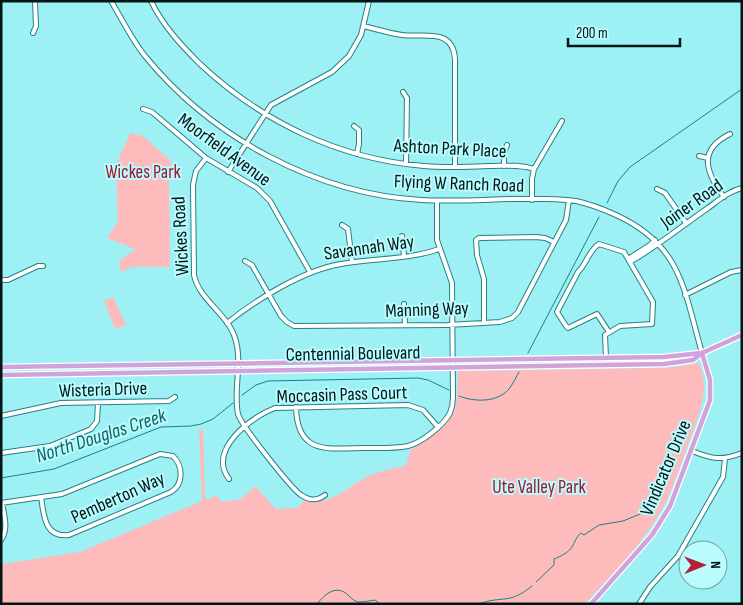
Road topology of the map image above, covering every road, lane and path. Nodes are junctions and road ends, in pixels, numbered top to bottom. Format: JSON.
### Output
{"nodes":[{"id":1,"x":35,"y":1,"type":"edge"},
{"id":2,"x":111,"y":1,"type":"edge"},
{"id":3,"x":152,"y":1,"type":"edge"},
{"id":4,"x":369,"y":1,"type":"edge"},
{"id":5,"x":363,"y":26,"type":"junction"},
{"id":6,"x":33,"y":33,"type":"dead end"},
{"id":7,"x":403,"y":92,"type":"dead end"},
{"id":8,"x":144,"y":109,"type":"dead end"},
{"id":9,"x":264,"y":114,"type":"junction"},
{"id":10,"x":562,"y":121,"type":"dead end"},
{"id":11,"x":354,"y":126,"type":"dead end"},
{"id":12,"x":730,"y":134,"type":"dead end"},
{"id":13,"x":246,"y":144,"type":"junction"},
{"id":14,"x":507,"y":145,"type":"dead end"},
{"id":15,"x":357,"y":154,"type":"junction"},
{"id":16,"x":699,"y":156,"type":"dead end"},
{"id":17,"x":206,"y":158,"type":"junction"},
{"id":18,"x":708,"y":158,"type":"junction"},
{"id":19,"x":406,"y":164,"type":"junction"},
{"id":20,"x":504,"y":166,"type":"junction"},
{"id":21,"x":455,"y":167,"type":"junction"},
{"id":22,"x":534,"y":169,"type":"junction"},
{"id":23,"x":228,"y":172,"type":"junction"},
{"id":24,"x":742,"y":188,"type":"edge"},
{"id":25,"x":657,"y":189,"type":"dead end"},
{"id":26,"x":724,"y":197,"type":"junction"},
{"id":27,"x":532,"y":200,"type":"junction"},
{"id":28,"x":569,"y":200,"type":"junction"},
{"id":29,"x":437,"y":201,"type":"junction"},
{"id":30,"x":686,"y":223,"type":"junction"},
{"id":31,"x":342,"y":225,"type":"dead end"},
{"id":32,"x":402,"y":236,"type":"dead end"},
{"id":33,"x":656,"y":240,"type":"junction"},
{"id":34,"x":554,"y":242,"type":"junction"},
{"id":35,"x":660,"y":244,"type":"junction"},
{"id":36,"x":439,"y":249,"type":"junction"},
{"id":37,"x":404,"y":256,"type":"junction"},
{"id":38,"x":629,"y":260,"type":"junction"},
{"id":39,"x":245,"y":261,"type":"dead end"},
{"id":40,"x":352,"y":262,"type":"junction"},
{"id":41,"x":43,"y":266,"type":"dead end"},
{"id":42,"x":742,"y":270,"type":"edge"},
{"id":43,"x":310,"y":272,"type":"junction"},
{"id":44,"x":1,"y":280,"type":"edge"},
{"id":45,"x":269,"y":295,"type":"junction"},
{"id":46,"x":685,"y":295,"type":"junction"},
{"id":47,"x":404,"y":304,"type":"dead end"},
{"id":48,"x":227,"y":323,"type":"junction"},
{"id":49,"x":484,"y":323,"type":"junction"},
{"id":50,"x":453,"y":324,"type":"junction"},
{"id":51,"x":405,"y":325,"type":"junction"},
{"id":52,"x":609,"y":332,"type":"junction"},
{"id":53,"x":742,"y":335,"type":"edge"},
{"id":54,"x":702,"y":353,"type":"junction"},
{"id":55,"x":606,"y":358,"type":"junction"},
{"id":56,"x":453,"y":360,"type":"junction"},
{"id":57,"x":237,"y":364,"type":"junction"},
{"id":58,"x":1,"y":367,"type":"edge"},
{"id":59,"x":454,"y":368,"type":"junction"},
{"id":60,"x":237,"y":371,"type":"junction"},
{"id":61,"x":1,"y":374,"type":"edge"},
{"id":62,"x":175,"y":397,"type":"dead end"},
{"id":63,"x":134,"y":402,"type":"junction"},
{"id":64,"x":39,"y":403,"type":"dead end"},
{"id":65,"x":98,"y":403,"type":"junction"},
{"id":66,"x":296,"y":407,"type":"junction"},
{"id":67,"x":134,"y":408,"type":"dead end"},
{"id":68,"x":40,"y":409,"type":"junction"},
{"id":69,"x":1,"y":416,"type":"edge"},
{"id":70,"x":245,"y":427,"type":"junction"},
{"id":71,"x":438,"y":427,"type":"junction"},
{"id":72,"x":692,"y":451,"type":"junction"},
{"id":73,"x":1,"y":453,"type":"edge"},
{"id":74,"x":742,"y":453,"type":"edge"},
{"id":75,"x":724,"y":459,"type":"junction"},
{"id":76,"x":228,"y":478,"type":"dead end"},
{"id":77,"x":325,"y":495,"type":"dead end"},
{"id":78,"x":41,"y":497,"type":"junction"},
{"id":79,"x":2,"y":503,"type":"edge"},
{"id":80,"x":3,"y":540,"type":"edge"},
{"id":81,"x":592,"y":604,"type":"edge"},
{"id":82,"x":639,"y":604,"type":"edge"}],
"edges":[{"from":1,"to":6,"type":"street"},
{"from":2,"to":13,"type":"street","name":"Flying W Ranch Road"},
{"from":3,"to":9,"type":"street","name":"Ashton Park Place"},
{"from":4,"to":5,"type":"street"},
{"from":5,"to":9,"type":"street"},
{"from":5,"to":21,"type":"street"},
{"from":7,"to":19,"type":"street"},
{"from":8,"to":17,"type":"street","name":"Moorfield Avenue"},
{"from":9,"to":13,"type":"street"},
{"from":9,"to":15,"type":"street","name":"Ashton Park Place"},
{"from":10,"to":22,"type":"street"},
{"from":11,"to":15,"type":"street"},
{"from":12,"to":18,"type":"street"},
{"from":13,"to":23,"type":"street"},
{"from":13,"to":29,"type":"street","name":"Flying W Ranch Road"},
{"from":14,"to":20,"type":"street"},
{"from":15,"to":19,"type":"street","name":"Ashton Park Place"},
{"from":16,"to":18,"type":"street"},
{"from":17,"to":23,"type":"street","name":"Moorfield Avenue"},
{"from":17,"to":48,"type":"street","name":"Wickes Road"},
{"from":18,"to":26,"type":"street"},
{"from":19,"to":21,"type":"street","name":"Ashton Park Place"},
{"from":20,"to":21,"type":"street","name":"Ashton Park Place"},
{"from":20,"to":22,"type":"street","name":"Ashton Park Place"},
{"from":22,"to":27,"type":"street"},
{"from":23,"to":43,"type":"street","name":"Moorfield Avenue"},
{"from":24,"to":26,"type":"street","name":"Joiner Road"},
{"from":25,"to":30,"type":"street"},
{"from":26,"to":30,"type":"street","name":"Joiner Road"},
{"from":27,"to":28,"type":"street","name":"Flying W Ranch Road"},
{"from":27,"to":29,"type":"street","name":"Flying W Ranch Road"},
{"from":28,"to":33,"type":"street","name":"Flying W Ranch Road"},
{"from":28,"to":34,"type":"street","name":"Manning Way"},
{"from":29,"to":36,"type":"street"},
{"from":30,"to":35,"type":"street","name":"Joiner Road"},
{"from":31,"to":40,"type":"street"},
{"from":32,"to":37,"type":"street"},
{"from":33,"to":35,"type":"street","name":"Flying W Ranch Road"},
{"from":33,"to":38,"type":"street"},
{"from":34,"to":49,"type":"street","name":"Manning Way"},
{"from":34,"to":49,"type":"street"},
{"from":35,"to":38,"type":"street","name":"Joiner Road"},
{"from":35,"to":46,"type":"street","name":"Flying W Ranch Road"},
{"from":36,"to":37,"type":"street","name":"Savannah Way"},
{"from":36,"to":50,"type":"street"},
{"from":37,"to":40,"type":"street","name":"Savannah Way"},
{"from":38,"to":52,"type":"street"},
{"from":38,"to":52,"type":"street"},
{"from":39,"to":45,"type":"street","name":"Manning Way"},
{"from":40,"to":43,"type":"street","name":"Savannah Way"},
{"from":41,"to":44,"type":"street"},
{"from":42,"to":46,"type":"street"},
{"from":43,"to":45,"type":"street","name":"Savannah Way"},
{"from":45,"to":48,"type":"street","name":"Savannah Way"},
{"from":45,"to":51,"type":"street","name":"Manning Way"},
{"from":46,"to":54,"type":"street","name":"Flying W Ranch Road"},
{"from":47,"to":51,"type":"street"},
{"from":48,"to":57,"type":"street","name":"Wickes Road"},
{"from":49,"to":50,"type":"street","name":"Manning Way"},
{"from":50,"to":51,"type":"street","name":"Manning Way"},
{"from":50,"to":56,"type":"street"},
{"from":52,"to":55,"type":"street"},
{"from":53,"to":54,"type":"main road","name":"Centennial Boulevard"},
{"from":54,"to":55,"type":"main road","name":"Centennial Boulevard"},
{"from":54,"to":59,"type":"main road","name":"Centennial Boulevard"},
{"from":54,"to":72,"type":"main road","name":"Vindicator Drive"},
{"from":55,"to":56,"type":"main road","name":"Centennial Boulevard"},
{"from":56,"to":57,"type":"main road","name":"Centennial Boulevard"},
{"from":56,"to":59,"type":"street"},
{"from":57,"to":58,"type":"main road","name":"Centennial Boulevard"},
{"from":57,"to":60,"type":"street","name":"Wickes Road"},
{"from":59,"to":60,"type":"main road","name":"Centennial Boulevard"},
{"from":59,"to":71,"type":"street"},
{"from":60,"to":61,"type":"main road","name":"Centennial Boulevard"},
{"from":60,"to":70,"type":"street","name":"Wickes Road"},
{"from":62,"to":63,"type":"street","name":"Wisteria Drive"},
{"from":63,"to":65,"type":"street","name":"Wisteria Drive"},
{"from":63,"to":67,"type":"street"},
{"from":64,"to":68,"type":"street"},
{"from":65,"to":68,"type":"street","name":"Wisteria Drive"},
{"from":65,"to":73,"type":"street"},
{"from":66,"to":70,"type":"street","name":"Moccasin Pass Court"},
{"from":66,"to":71,"type":"street","name":"Moccasin Pass Court"},
{"from":66,"to":71,"type":"street"},
{"from":68,"to":69,"type":"street","name":"Wisteria Drive"},
{"from":70,"to":76,"type":"street","name":"Moccasin Pass Court"},
{"from":70,"to":77,"type":"street"},
{"from":72,"to":75,"type":"street"},
{"from":72,"to":81,"type":"main road","name":"Vindicator Drive"},
{"from":74,"to":75,"type":"street"},
{"from":75,"to":82,"type":"street"},
{"from":78,"to":78,"type":"street","name":"Pemberton Way"},
{"from":78,"to":79,"type":"street","name":"Pemberton Way"},
{"from":79,"to":80,"type":"street"}]}
